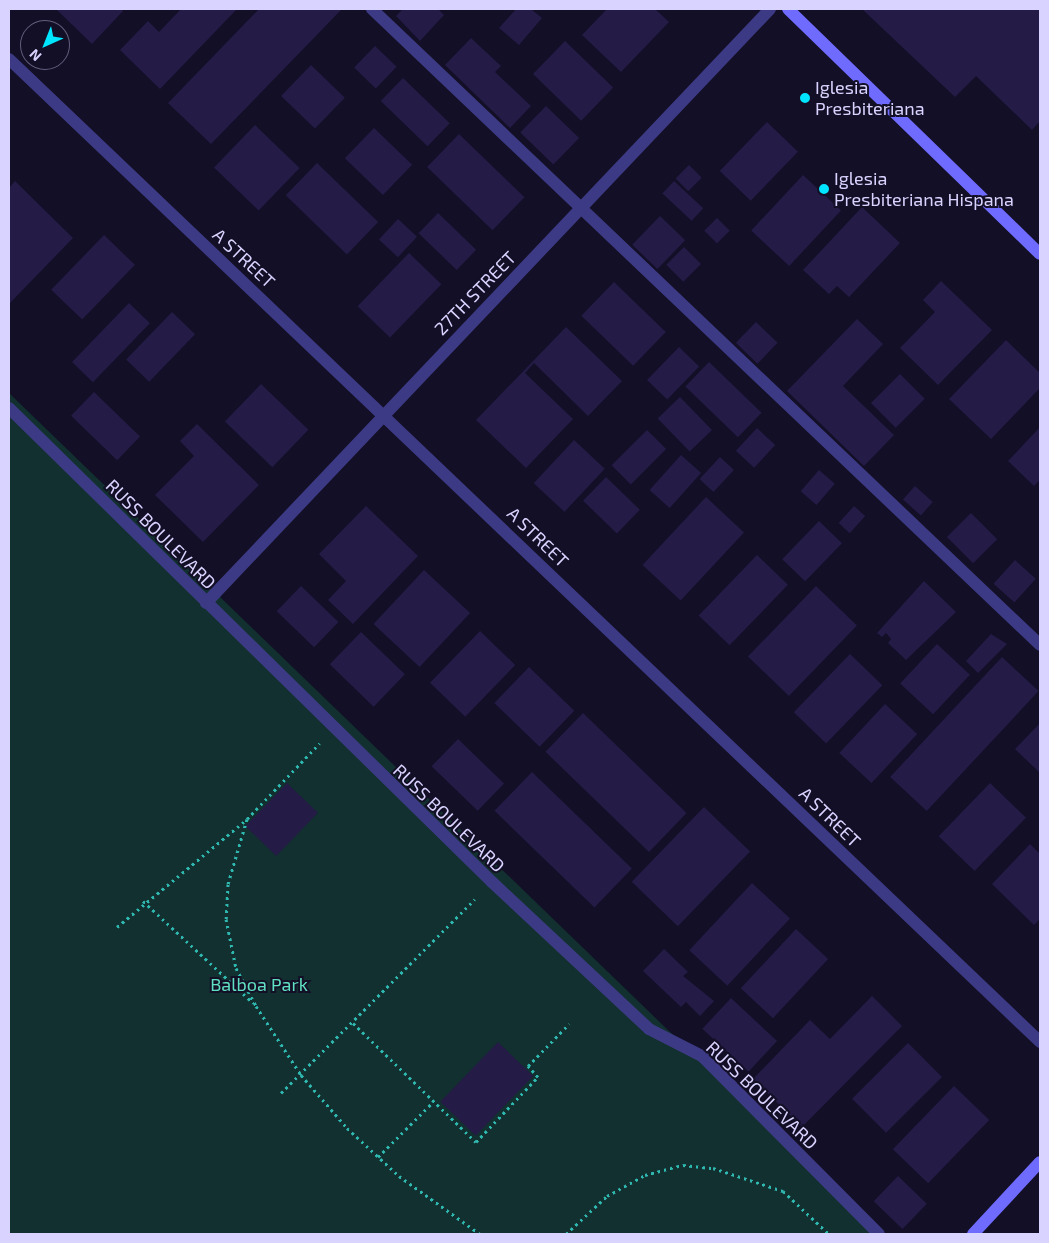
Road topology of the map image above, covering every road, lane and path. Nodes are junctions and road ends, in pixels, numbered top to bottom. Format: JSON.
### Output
{"nodes":[{"id":1,"x":372,"y":9,"type":"edge"},
{"id":2,"x":770,"y":9,"type":"edge"},
{"id":3,"x":788,"y":9,"type":"edge"},
{"id":4,"x":9,"y":59,"type":"edge"},
{"id":5,"x":581,"y":207,"type":"junction"},
{"id":6,"x":1040,"y":254,"type":"edge"},
{"id":7,"x":9,"y":408,"type":"edge"},
{"id":8,"x":383,"y":413,"type":"junction"},
{"id":9,"x":206,"y":603,"type":"junction"},
{"id":10,"x":1040,"y":645,"type":"edge"},
{"id":11,"x":332,"y":730,"type":"junction"},
{"id":12,"x":247,"y":819,"type":"junction"},
{"id":13,"x":492,"y":882,"type":"junction"},
{"id":14,"x":143,"y":901,"type":"junction"},
{"id":15,"x":117,"y":927,"type":"dead end"},
{"id":16,"x":256,"y":1006,"type":"junction"},
{"id":17,"x":353,"y":1023,"type":"junction"},
{"id":18,"x":569,"y":1024,"type":"dead end"},
{"id":19,"x":1040,"y":1042,"type":"edge"},
{"id":20,"x":301,"y":1075,"type":"junction"},
{"id":21,"x":281,"y":1093,"type":"dead end"},
{"id":22,"x":433,"y":1102,"type":"junction"},
{"id":23,"x":378,"y":1157,"type":"junction"},
{"id":24,"x":1040,"y":1162,"type":"edge"},
{"id":25,"x":480,"y":1234,"type":"edge"},
{"id":26,"x":566,"y":1234,"type":"edge"},
{"id":27,"x":829,"y":1234,"type":"edge"},
{"id":28,"x":879,"y":1234,"type":"edge"},
{"id":29,"x":973,"y":1234,"type":"edge"}],
"edges":[{"from":1,"to":5,"type":"street"},
{"from":2,"to":5,"type":"street","name":"27TH STREET"},
{"from":3,"to":6,"type":"main road"},
{"from":4,"to":8,"type":"street","name":"A STREET"},
{"from":5,"to":8,"type":"street","name":"27TH STREET"},
{"from":5,"to":10,"type":"street"},
{"from":7,"to":9,"type":"street","name":"RUSS BOULEVARD"},
{"from":8,"to":9,"type":"street","name":"27TH STREET"},
{"from":8,"to":19,"type":"street","name":"A STREET"},
{"from":9,"to":11,"type":"street","name":"RUSS BOULEVARD"},
{"from":11,"to":12,"type":"path"},
{"from":11,"to":13,"type":"street","name":"RUSS BOULEVARD"},
{"from":12,"to":14,"type":"path"},
{"from":12,"to":16,"type":"path"},
{"from":13,"to":17,"type":"path"},
{"from":13,"to":28,"type":"street","name":"RUSS BOULEVARD"},
{"from":14,"to":15,"type":"path"},
{"from":14,"to":16,"type":"path"},
{"from":16,"to":20,"type":"path"},
{"from":17,"to":20,"type":"path"},
{"from":17,"to":22,"type":"path"},
{"from":18,"to":22,"type":"path"},
{"from":20,"to":21,"type":"path"},
{"from":20,"to":23,"type":"path"},
{"from":22,"to":23,"type":"path"},
{"from":23,"to":25,"type":"path"},
{"from":24,"to":29,"type":"main road"},
{"from":26,"to":27,"type":"path"}]}
